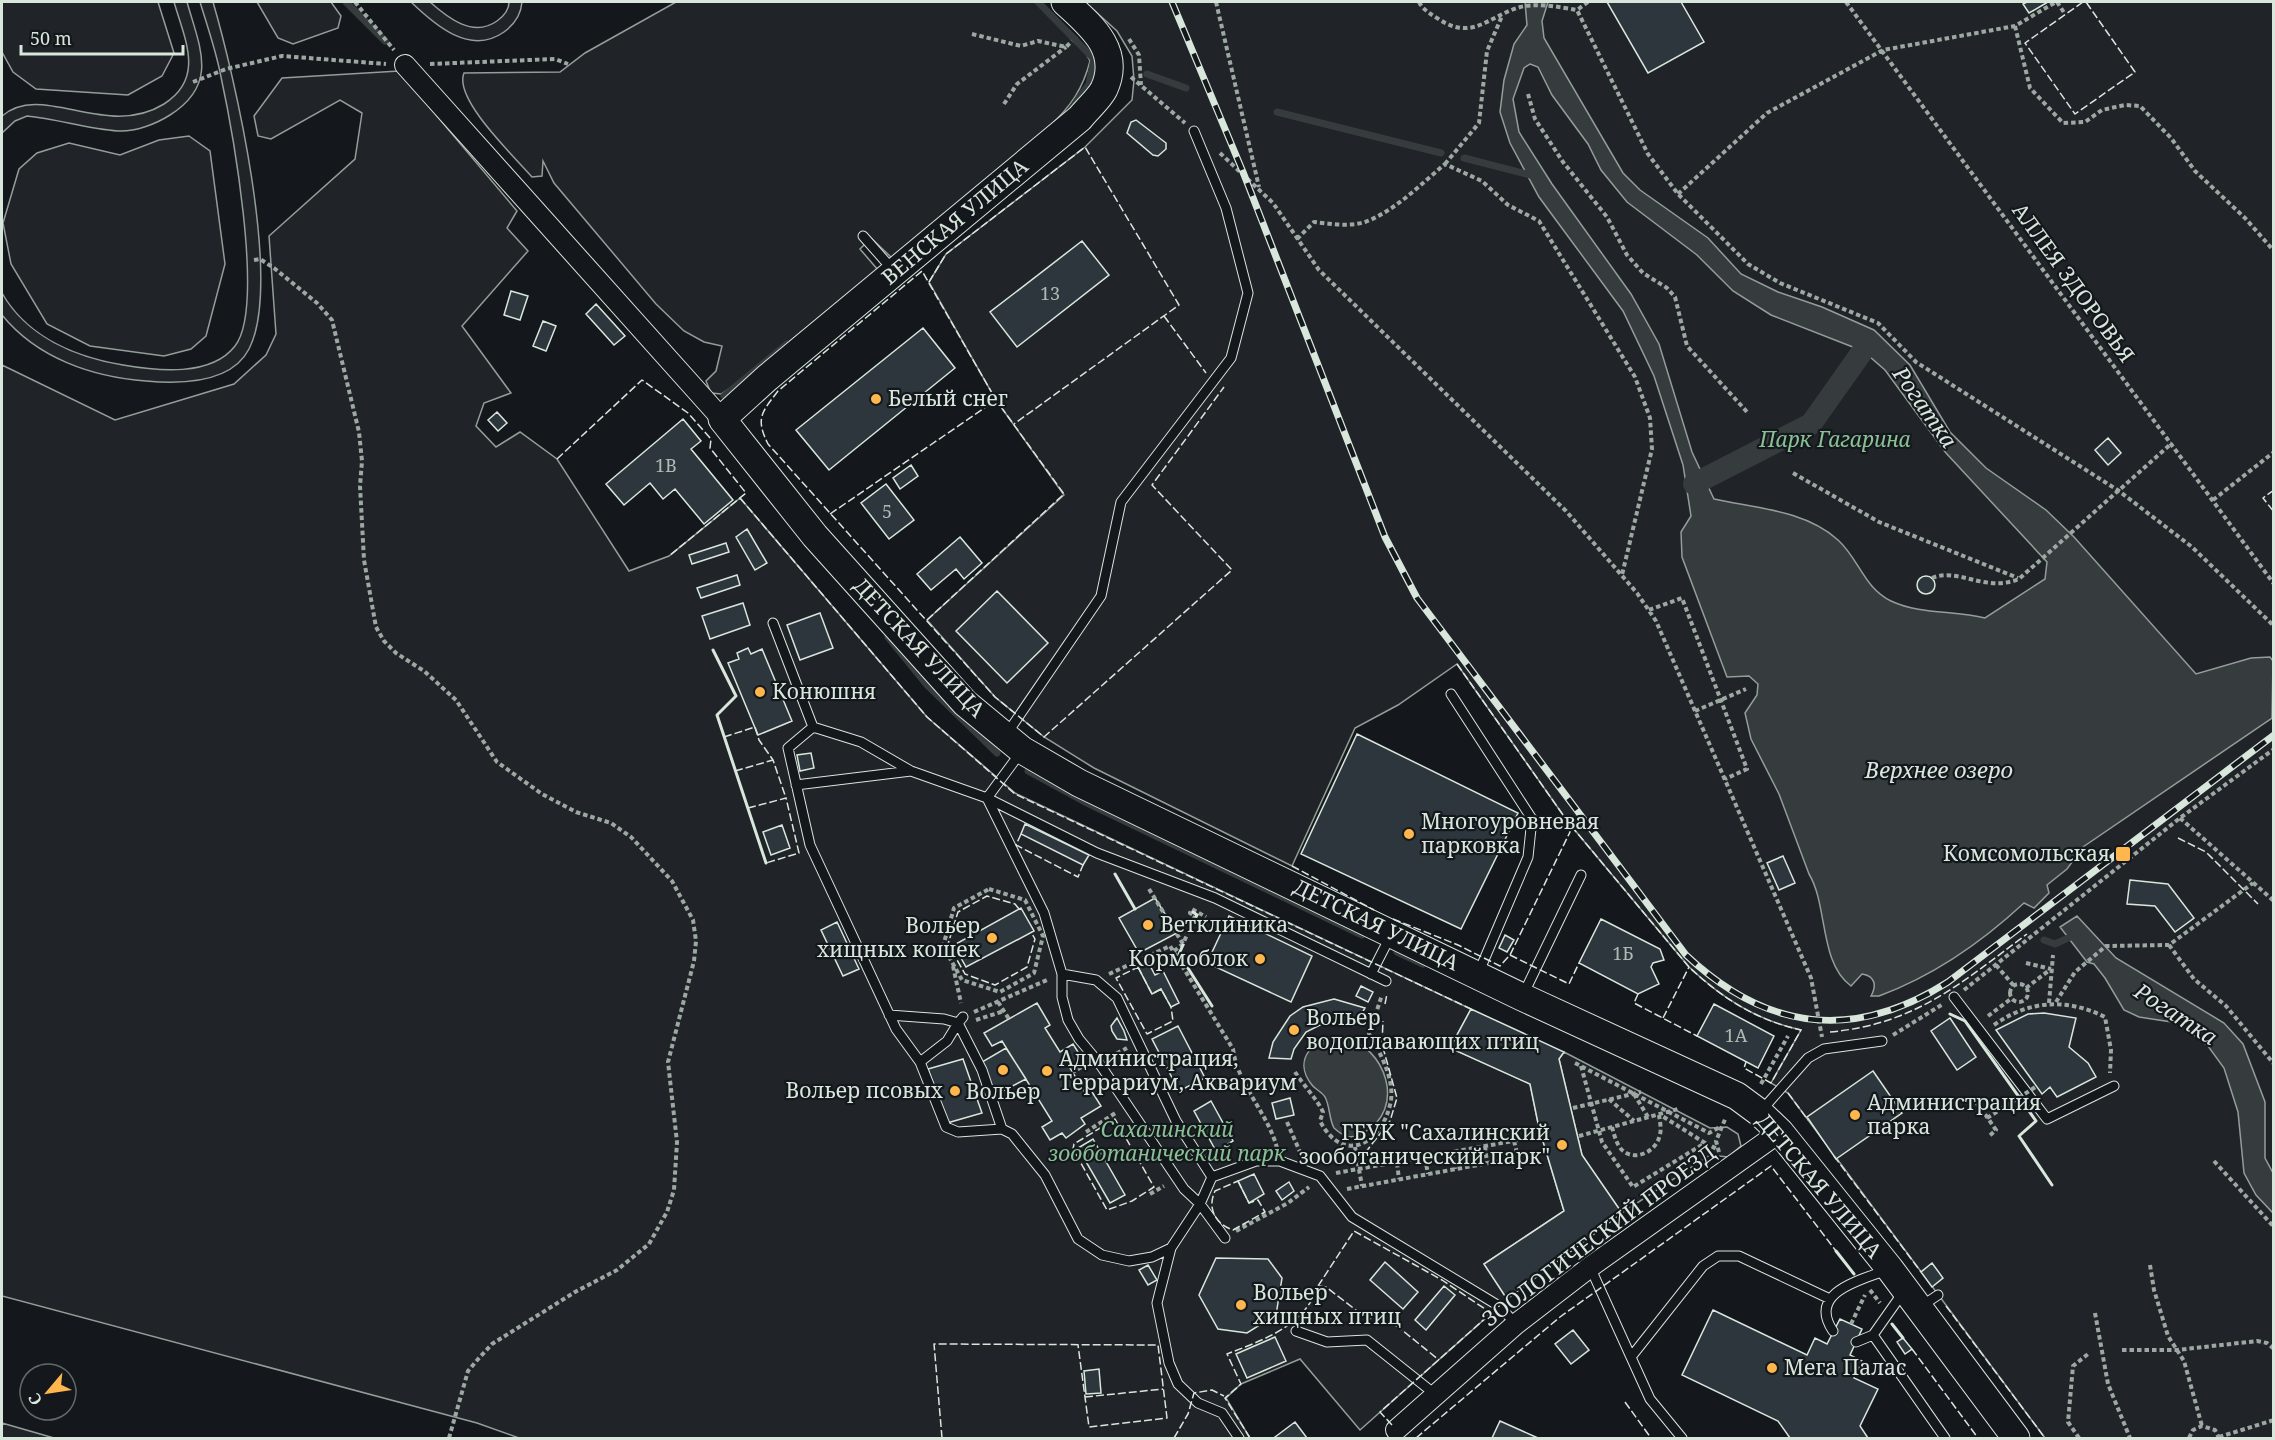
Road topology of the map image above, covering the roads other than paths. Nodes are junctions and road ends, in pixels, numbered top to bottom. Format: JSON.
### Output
{"nodes":[{"id":1,"x":1065,"y":2,"type":"edge"},
{"id":2,"x":405,"y":65,"type":"road end"},
{"id":3,"x":1194,"y":131,"type":"road end"},
{"id":4,"x":863,"y":236,"type":"dead end"},
{"id":5,"x":895,"y":271,"type":"junction"},
{"id":6,"x":722,"y":419,"type":"junction"},
{"id":7,"x":773,"y":623,"type":"dead end"},
{"id":8,"x":1451,"y":694,"type":"dead end"},
{"id":9,"x":813,"y":727,"type":"junction"},
{"id":10,"x":1013,"y":743,"type":"junction"},
{"id":11,"x":911,"y":771,"type":"junction"},
{"id":12,"x":796,"y":785,"type":"junction"},
{"id":13,"x":987,"y":798,"type":"junction"},
{"id":14,"x":1581,"y":875,"type":"dead end"},
{"id":15,"x":1392,"y":933,"type":"junction"},
{"id":16,"x":1062,"y":974,"type":"junction"},
{"id":17,"x":1371,"y":974,"type":"junction"},
{"id":18,"x":1478,"y":974,"type":"junction"},
{"id":19,"x":1386,"y":981,"type":"road end"},
{"id":20,"x":1522,"y":997,"type":"junction"},
{"id":21,"x":1954,"y":997,"type":"road end"},
{"id":22,"x":889,"y":1015,"type":"junction"},
{"id":23,"x":961,"y":1020,"type":"junction"},
{"id":24,"x":1882,"y":1041,"type":"road end"},
{"id":25,"x":920,"y":1062,"type":"junction"},
{"id":26,"x":2114,"y":1086,"type":"dead end"},
{"id":27,"x":1759,"y":1100,"type":"junction"},
{"id":28,"x":1002,"y":1129,"type":"junction"},
{"id":29,"x":1780,"y":1132,"type":"junction"},
{"id":30,"x":1212,"y":1177,"type":"junction"},
{"id":31,"x":1200,"y":1204,"type":"junction"},
{"id":32,"x":1225,"y":1238,"type":"road end"},
{"id":33,"x":1171,"y":1248,"type":"junction"},
{"id":34,"x":1590,"y":1267,"type":"junction"},
{"id":35,"x":1913,"y":1291,"type":"junction"},
{"id":36,"x":1830,"y":1299,"type":"junction"},
{"id":37,"x":1516,"y":1324,"type":"junction"},
{"id":38,"x":1296,"y":1330,"type":"dead end"},
{"id":39,"x":1833,"y":1331,"type":"dead end"},
{"id":40,"x":1873,"y":1335,"type":"junction"},
{"id":41,"x":1856,"y":1342,"type":"dead end"},
{"id":42,"x":1631,"y":1357,"type":"junction"},
{"id":43,"x":1436,"y":1395,"type":"junction"},
{"id":44,"x":1392,"y":1434,"type":"edge"},
{"id":45,"x":1239,"y":1438,"type":"edge"},
{"id":46,"x":1682,"y":1438,"type":"edge"},
{"id":47,"x":1945,"y":1438,"type":"edge"},
{"id":48,"x":2016,"y":1438,"type":"edge"}],
"edges":[{"from":1,"to":5,"type":"street","name":"ВЕНСКАЯ УЛИЦА"},
{"from":2,"to":6,"type":"street"},
{"from":3,"to":10,"type":"lane"},
{"from":4,"to":5,"type":"lane"},
{"from":5,"to":6,"type":"street","name":"ВЕНСКАЯ УЛИЦА"},
{"from":6,"to":10,"type":"street","name":"ДЕТСКАЯ УЛИЦА"},
{"from":7,"to":9,"type":"lane"},
{"from":8,"to":18,"type":"lane"},
{"from":9,"to":11,"type":"lane"},
{"from":9,"to":12,"type":"lane"},
{"from":10,"to":13,"type":"lane"},
{"from":10,"to":15,"type":"street","name":"ДЕТСКАЯ УЛИЦА"},
{"from":11,"to":12,"type":"lane"},
{"from":11,"to":13,"type":"lane"},
{"from":12,"to":22,"type":"lane"},
{"from":13,"to":16,"type":"lane"},
{"from":13,"to":17,"type":"lane"},
{"from":14,"to":20,"type":"lane"},
{"from":15,"to":17,"type":"lane"},
{"from":15,"to":18,"type":"street","name":"ДЕТСКАЯ УЛИЦА"},
{"from":16,"to":30,"type":"lane"},
{"from":16,"to":31,"type":"lane"},
{"from":17,"to":19,"type":"lane"},
{"from":18,"to":20,"type":"street","name":"ДЕТСКАЯ УЛИЦА"},
{"from":20,"to":27,"type":"street","name":"ДЕТСКАЯ УЛИЦА"},
{"from":21,"to":26,"type":"lane"},
{"from":22,"to":23,"type":"lane"},
{"from":22,"to":25,"type":"lane"},
{"from":23,"to":25,"type":"lane"},
{"from":23,"to":28,"type":"lane"},
{"from":24,"to":27,"type":"lane"},
{"from":25,"to":28,"type":"lane"},
{"from":27,"to":29,"type":"street","name":"ДЕТСКАЯ УЛИЦА"},
{"from":28,"to":33,"type":"lane"},
{"from":29,"to":34,"type":"street","name":"ЗООЛОГИЧЕСКИЙ ПРОЕЗД"},
{"from":29,"to":35,"type":"street","name":"ДЕТСКАЯ УЛИЦА"},
{"from":30,"to":31,"type":"lane"},
{"from":30,"to":37,"type":"lane"},
{"from":31,"to":32,"type":"lane"},
{"from":31,"to":33,"type":"lane"},
{"from":33,"to":45,"type":"lane"},
{"from":34,"to":37,"type":"street","name":"ЗООЛОГИЧЕСКИЙ ПРОЕЗД"},
{"from":34,"to":42,"type":"lane"},
{"from":35,"to":36,"type":"lane"},
{"from":35,"to":40,"type":"lane"},
{"from":35,"to":48,"type":"street","name":"ДЕТСКАЯ УЛИЦА"},
{"from":36,"to":39,"type":"lane"},
{"from":36,"to":42,"type":"lane"},
{"from":37,"to":43,"type":"street","name":"ЗООЛОГИЧЕСКИЙ ПРОЕЗД"},
{"from":38,"to":43,"type":"lane"},
{"from":40,"to":41,"type":"lane"},
{"from":40,"to":47,"type":"lane"},
{"from":42,"to":46,"type":"lane"},
{"from":43,"to":44,"type":"street","name":"ЗООЛОГИЧЕСКИЙ ПРОЕЗД"}]}
